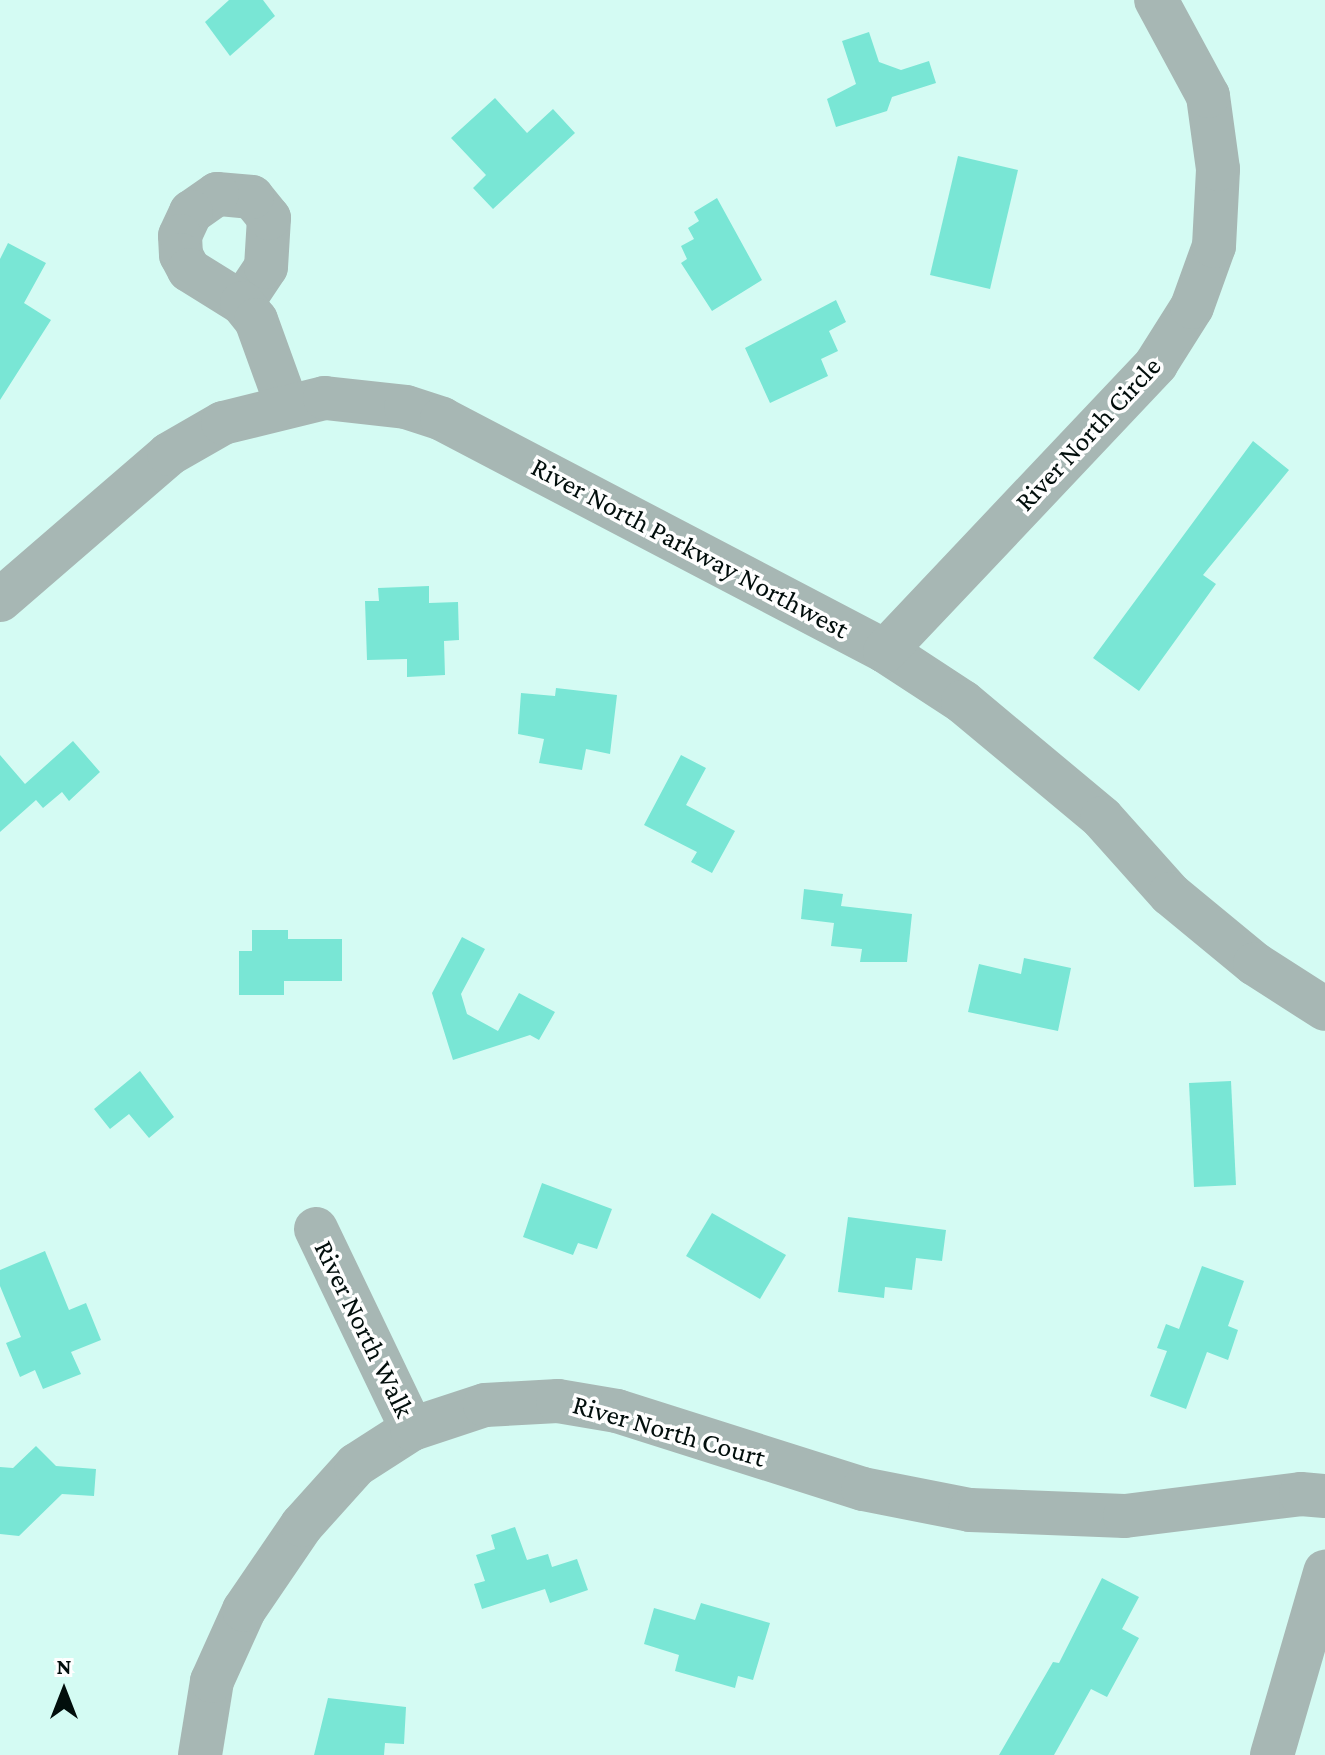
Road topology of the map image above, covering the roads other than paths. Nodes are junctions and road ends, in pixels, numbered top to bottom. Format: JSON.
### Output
{"nodes":[{"id":1,"x":1156,"y":0,"type":"edge"},
{"id":2,"x":242,"y":303,"type":"dead end"},
{"id":3,"x":286,"y":403,"type":"junction"},
{"id":4,"x":0,"y":600,"type":"edge"},
{"id":5,"x":885,"y":651,"type":"junction"},
{"id":6,"x":1325,"y":1009,"type":"edge"},
{"id":7,"x":316,"y":1229,"type":"dead end"},
{"id":8,"x":412,"y":1429,"type":"junction"},
{"id":9,"x":1325,"y":1496,"type":"edge"},
{"id":10,"x":1325,"y":1572,"type":"edge"},
{"id":11,"x":200,"y":1755,"type":"edge"},
{"id":12,"x":1272,"y":1755,"type":"edge"}],
"edges":[{"from":1,"to":5,"type":"street","name":"River North Circle"},
{"from":2,"to":3,"type":"street"},
{"from":3,"to":4,"type":"street","name":"River North Parkway Northwest"},
{"from":3,"to":5,"type":"street","name":"River North Parkway Northwest"},
{"from":5,"to":6,"type":"street","name":"River North Parkway Northwest"},
{"from":7,"to":8,"type":"street","name":"River North Walk"},
{"from":8,"to":9,"type":"street","name":"River North Court"},
{"from":8,"to":11,"type":"street","name":"River North Court"},
{"from":10,"to":12,"type":"street"}]}
